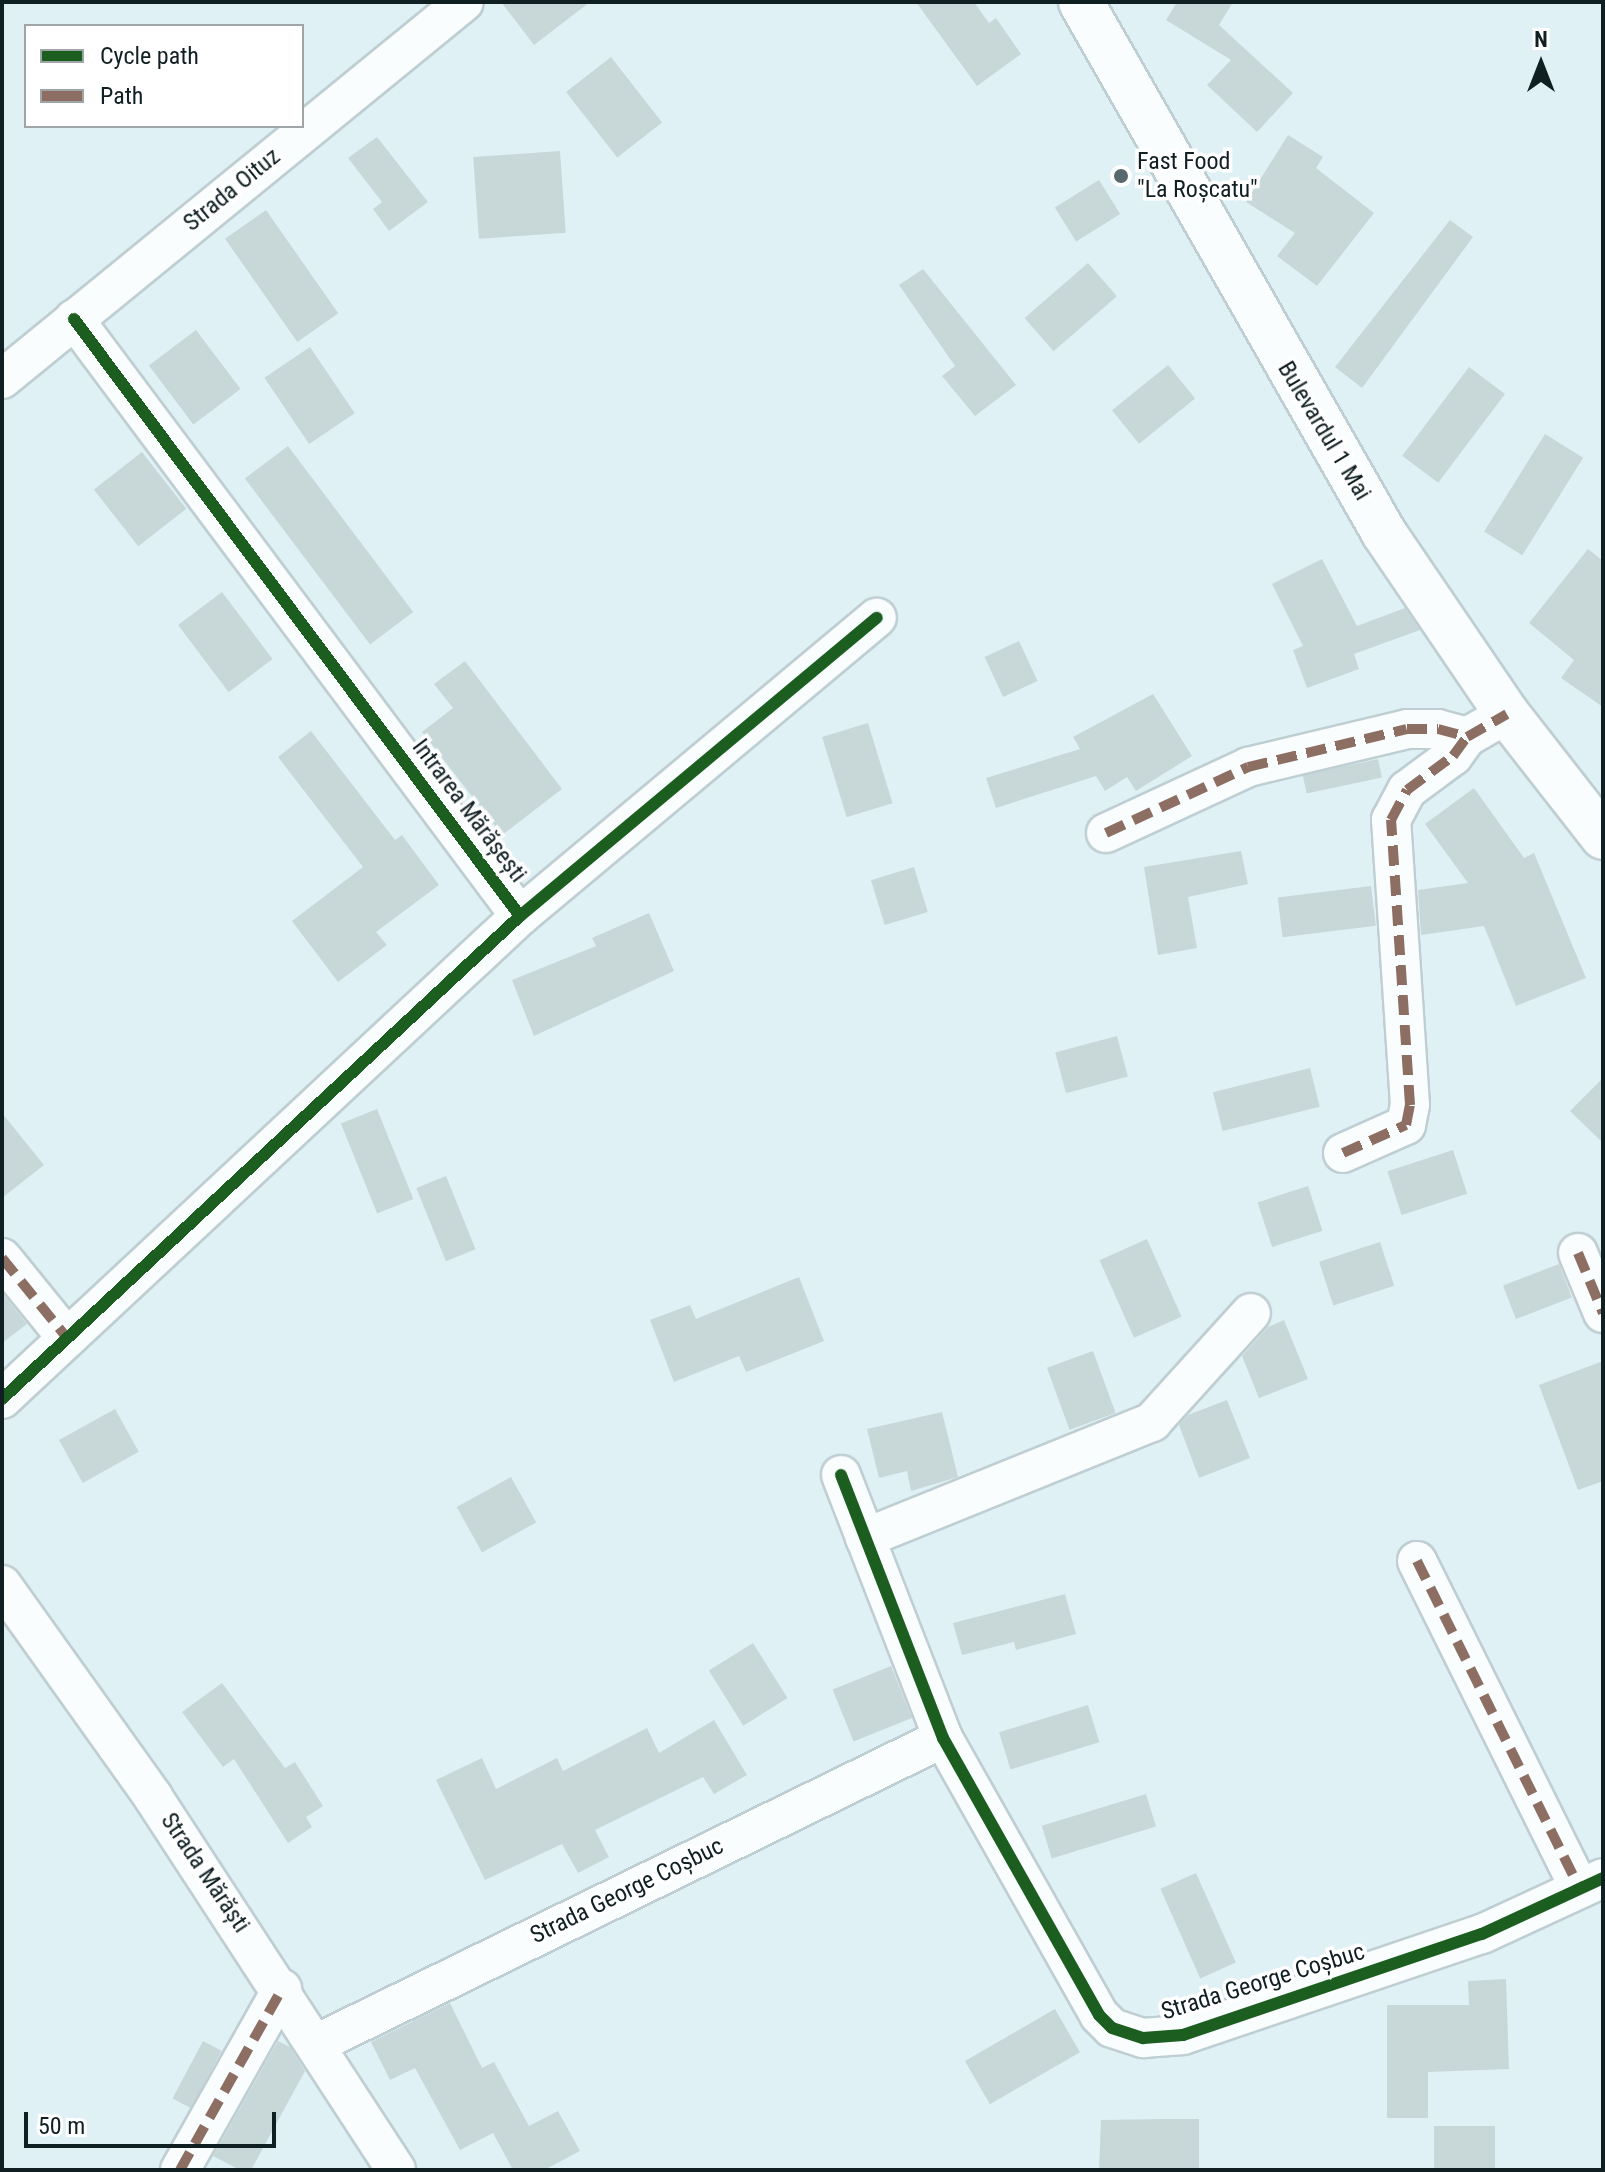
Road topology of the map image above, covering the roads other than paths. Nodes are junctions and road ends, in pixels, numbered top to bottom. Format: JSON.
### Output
{"nodes":[{"id":1,"x":464,"y":2,"type":"edge"},
{"id":2,"x":1081,"y":2,"type":"edge"},
{"id":3,"x":74,"y":319,"type":"junction"},
{"id":4,"x":2,"y":379,"type":"edge"},
{"id":5,"x":877,"y":618,"type":"dead end"},
{"id":6,"x":1507,"y":714,"type":"junction"},
{"id":7,"x":1467,"y":737,"type":"junction"},
{"id":8,"x":1106,"y":833,"type":"dead end"},
{"id":9,"x":1603,"y":837,"type":"edge"},
{"id":10,"x":520,"y":916,"type":"junction"},
{"id":11,"x":1343,"y":1153,"type":"dead end"},
{"id":12,"x":1578,"y":1253,"type":"dead end"},
{"id":13,"x":2,"y":1258,"type":"edge"},
{"id":14,"x":1251,"y":1313,"type":"dead end"},
{"id":15,"x":1603,"y":1313,"type":"edge"},
{"id":16,"x":67,"y":1338,"type":"junction"},
{"id":17,"x":2,"y":1399,"type":"edge"},
{"id":18,"x":841,"y":1475,"type":"dead end"},
{"id":19,"x":865,"y":1538,"type":"junction"},
{"id":20,"x":1417,"y":1561,"type":"dead end"},
{"id":21,"x":2,"y":1585,"type":"edge"},
{"id":22,"x":943,"y":1738,"type":"junction"},
{"id":23,"x":1591,"y":1884,"type":"edge"},
{"id":24,"x":282,"y":1989,"type":"junction"},
{"id":25,"x":318,"y":2043,"type":"junction"},
{"id":26,"x":180,"y":2170,"type":"edge"},
{"id":27,"x":396,"y":2170,"type":"edge"}],
"edges":[{"from":1,"to":3,"type":"street","name":"Strada Oituz"},
{"from":2,"to":6,"type":"main road","name":"Bulevardul 1 Mai"},
{"from":3,"to":4,"type":"street","name":"Strada Oituz"},
{"from":3,"to":10,"type":"street","name":"Intrarea Mărășești"},
{"from":5,"to":10,"type":"street"},
{"from":6,"to":7,"type":"street"},
{"from":6,"to":9,"type":"main road","name":"Bulevardul 1 Mai"},
{"from":7,"to":8,"type":"street"},
{"from":7,"to":11,"type":"street"},
{"from":10,"to":16,"type":"street","name":"Intrarea Mărășești"},
{"from":12,"to":15,"type":"street"},
{"from":13,"to":16,"type":"street"},
{"from":14,"to":19,"type":"street"},
{"from":16,"to":17,"type":"street","name":"Intrarea Mărășești"},
{"from":18,"to":19,"type":"street"},
{"from":19,"to":22,"type":"street"},
{"from":20,"to":23,"type":"street"},
{"from":21,"to":24,"type":"street","name":"Strada Mărăști"},
{"from":22,"to":23,"type":"street","name":"Strada George Coșbuc"},
{"from":22,"to":25,"type":"street","name":"Strada George Coșbuc"},
{"from":24,"to":25,"type":"street","name":"Strada Mărăști"},
{"from":24,"to":26,"type":"street"},
{"from":25,"to":27,"type":"street","name":"Strada Mărăști"}]}
